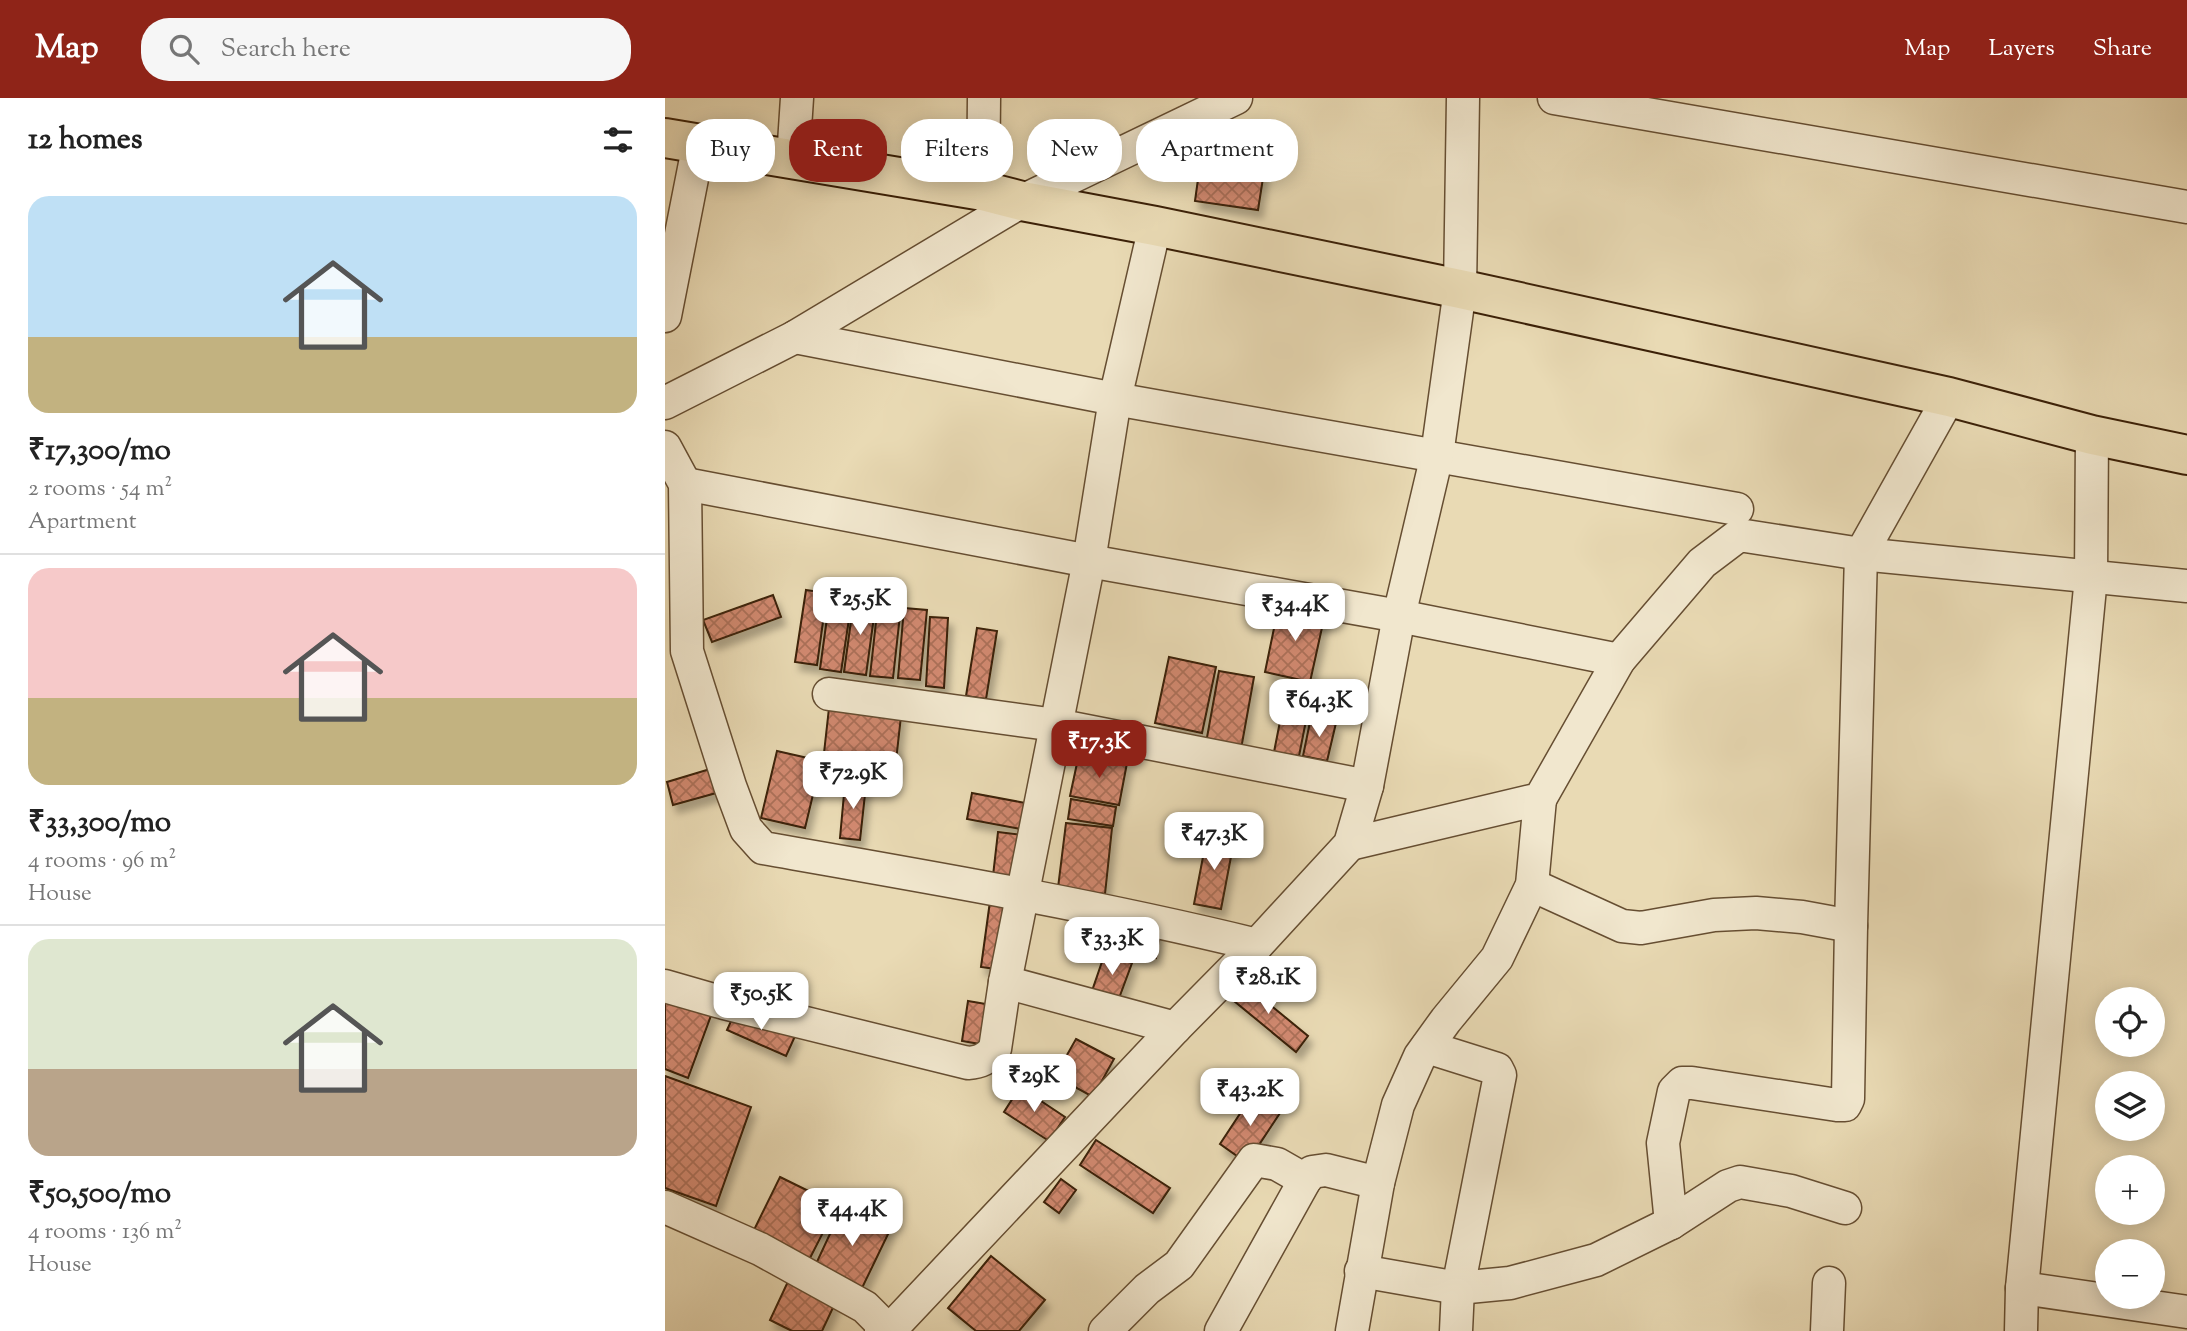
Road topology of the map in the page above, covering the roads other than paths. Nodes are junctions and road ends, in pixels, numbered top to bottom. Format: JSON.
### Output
{"nodes":[{"id":1,"x":797,"y":98,"type":"edge"},
{"id":2,"x":984,"y":98,"type":"edge"},
{"id":3,"x":1236,"y":98,"type":"edge"},
{"id":4,"x":1463,"y":98,"type":"edge"},
{"id":5,"x":1554,"y":98,"type":"edge"},
{"id":6,"x":796,"y":119,"type":"edge"},
{"id":7,"x":682,"y":140,"type":"edge"},
{"id":8,"x":789,"y":158,"type":"edge"},
{"id":9,"x":887,"y":175,"type":"edge"},
{"id":10,"x":983,"y":191,"type":"junction"},
{"id":11,"x":1022,"y":201,"type":"junction"},
{"id":12,"x":2187,"y":207,"type":"edge"},
{"id":13,"x":1155,"y":226,"type":"junction"},
{"id":14,"x":1460,"y":289,"type":"junction"},
{"id":15,"x":665,"y":316,"type":"edge"},
{"id":16,"x":795,"y":337,"type":"junction"},
{"id":17,"x":1949,"y":397,"type":"junction"},
{"id":18,"x":1115,"y":398,"type":"junction"},
{"id":19,"x":665,"y":403,"type":"edge"},
{"id":20,"x":2092,"y":435,"type":"junction"},
{"id":21,"x":665,"y":447,"type":"edge"},
{"id":22,"x":1437,"y":455,"type":"junction"},
{"id":23,"x":2187,"y":455,"type":"edge"},
{"id":24,"x":685,"y":484,"type":"junction"},
{"id":25,"x":1737,"y":509,"type":"dead end"},
{"id":26,"x":1861,"y":554,"type":"junction"},
{"id":27,"x":1089,"y":561,"type":"junction"},
{"id":28,"x":2091,"y":577,"type":"junction"},
{"id":29,"x":2187,"y":586,"type":"edge"},
{"id":30,"x":1399,"y":616,"type":"junction"},
{"id":31,"x":1619,"y":660,"type":"junction"},
{"id":32,"x":829,"y":694,"type":"dead end"},
{"id":33,"x":1056,"y":725,"type":"junction"},
{"id":34,"x":1367,"y":786,"type":"junction"},
{"id":35,"x":1540,"y":799,"type":"junction"},
{"id":36,"x":1350,"y":844,"type":"junction"},
{"id":37,"x":1532,"y":885,"type":"junction"},
{"id":38,"x":1022,"y":893,"type":"junction"},
{"id":39,"x":1851,"y":926,"type":"junction"},
{"id":40,"x":1258,"y":945,"type":"junction"},
{"id":41,"x":1005,"y":982,"type":"junction"},
{"id":42,"x":665,"y":986,"type":"edge"},
{"id":43,"x":1175,"y":1028,"type":"junction"},
{"id":44,"x":1427,"y":1047,"type":"junction"},
{"id":45,"x":1305,"y":1180,"type":"junction"},
{"id":46,"x":1378,"y":1183,"type":"junction"},
{"id":47,"x":665,"y":1208,"type":"edge"},
{"id":48,"x":1845,"y":1208,"type":"dead end"},
{"id":49,"x":1671,"y":1223,"type":"junction"},
{"id":50,"x":1361,"y":1271,"type":"junction"},
{"id":51,"x":1829,"y":1283,"type":"dead end"},
{"id":52,"x":1458,"y":1288,"type":"junction"},
{"id":53,"x":2022,"y":1288,"type":"junction"},
{"id":54,"x":2187,"y":1312,"type":"edge"},
{"id":55,"x":881,"y":1331,"type":"edge"},
{"id":56,"x":889,"y":1331,"type":"edge"},
{"id":57,"x":1105,"y":1331,"type":"edge"},
{"id":58,"x":1221,"y":1331,"type":"edge"},
{"id":59,"x":1352,"y":1331,"type":"edge"},
{"id":60,"x":1456,"y":1331,"type":"edge"},
{"id":61,"x":1827,"y":1331,"type":"edge"},
{"id":62,"x":2021,"y":1331,"type":"edge"}],
"edges":[{"from":1,"to":6,"type":"street"},
{"from":2,"to":10,"type":"street"},
{"from":3,"to":11,"type":"street"},
{"from":4,"to":14,"type":"street"},
{"from":5,"to":12,"type":"street"},
{"from":7,"to":8,"type":"main road"},
{"from":7,"to":15,"type":"street"},
{"from":9,"to":10,"type":"main road"},
{"from":10,"to":11,"type":"main road"},
{"from":11,"to":13,"type":"main road"},
{"from":11,"to":16,"type":"street"},
{"from":13,"to":14,"type":"main road"},
{"from":13,"to":18,"type":"street"},
{"from":14,"to":17,"type":"main road"},
{"from":14,"to":22,"type":"street"},
{"from":16,"to":18,"type":"street"},
{"from":16,"to":19,"type":"street"},
{"from":17,"to":20,"type":"main road"},
{"from":17,"to":26,"type":"street"},
{"from":18,"to":22,"type":"street"},
{"from":18,"to":27,"type":"street"},
{"from":20,"to":23,"type":"main road"},
{"from":20,"to":28,"type":"street"},
{"from":21,"to":24,"type":"street"},
{"from":22,"to":25,"type":"street"},
{"from":22,"to":30,"type":"street"},
{"from":24,"to":27,"type":"street"},
{"from":24,"to":38,"type":"street"},
{"from":26,"to":28,"type":"street"},
{"from":26,"to":31,"type":"street"},
{"from":26,"to":39,"type":"street"},
{"from":27,"to":30,"type":"street"},
{"from":27,"to":33,"type":"street"},
{"from":28,"to":29,"type":"street"},
{"from":28,"to":53,"type":"street"},
{"from":30,"to":31,"type":"street"},
{"from":30,"to":34,"type":"street"},
{"from":31,"to":35,"type":"street"},
{"from":32,"to":33,"type":"street"},
{"from":33,"to":34,"type":"street"},
{"from":33,"to":38,"type":"street"},
{"from":34,"to":36,"type":"street"},
{"from":35,"to":36,"type":"street"},
{"from":35,"to":37,"type":"street"},
{"from":36,"to":40,"type":"street"},
{"from":37,"to":39,"type":"street"},
{"from":37,"to":44,"type":"street"},
{"from":38,"to":40,"type":"street"},
{"from":38,"to":41,"type":"street"},
{"from":39,"to":49,"type":"street"},
{"from":40,"to":43,"type":"street"},
{"from":41,"to":42,"type":"street"},
{"from":41,"to":43,"type":"street"},
{"from":43,"to":56,"type":"street"},
{"from":44,"to":46,"type":"street"},
{"from":44,"to":52,"type":"street"},
{"from":45,"to":46,"type":"street"},
{"from":45,"to":57,"type":"street"},
{"from":45,"to":58,"type":"street"},
{"from":46,"to":50,"type":"street"},
{"from":47,"to":55,"type":"street"},
{"from":48,"to":49,"type":"street"},
{"from":49,"to":52,"type":"street"},
{"from":50,"to":52,"type":"street"},
{"from":50,"to":59,"type":"street"},
{"from":51,"to":61,"type":"street"},
{"from":52,"to":60,"type":"street"},
{"from":53,"to":54,"type":"street"},
{"from":53,"to":62,"type":"street"}]}
